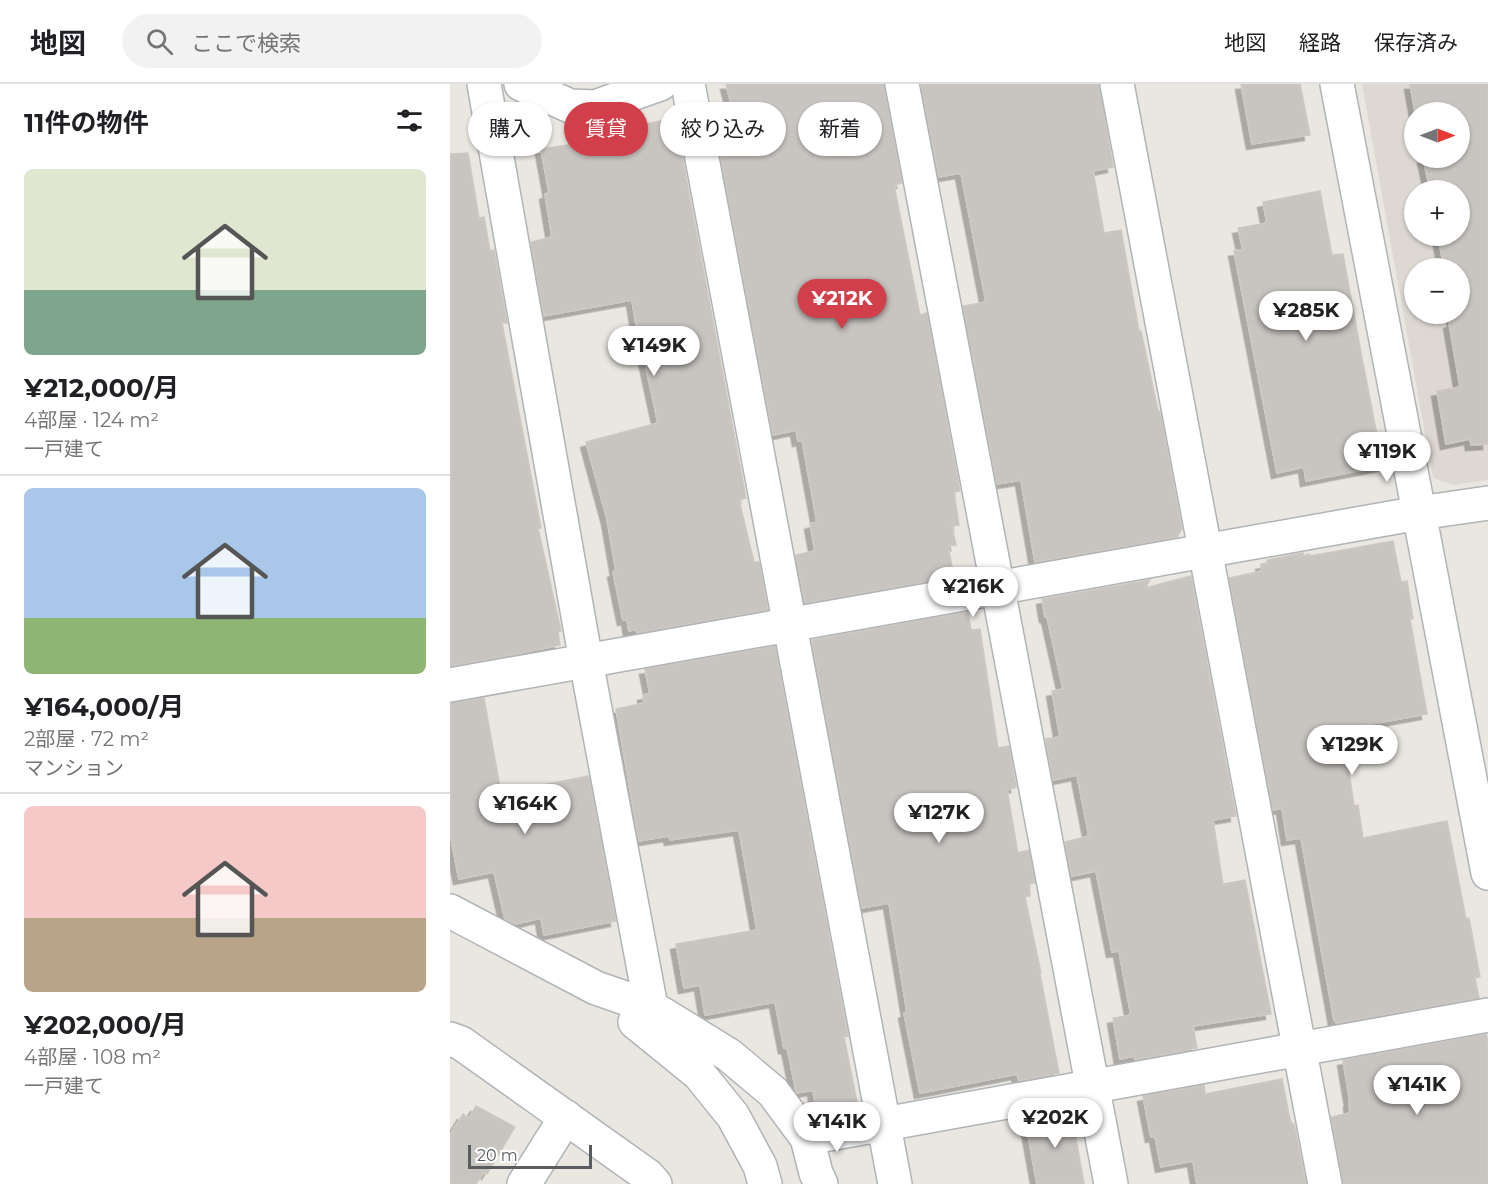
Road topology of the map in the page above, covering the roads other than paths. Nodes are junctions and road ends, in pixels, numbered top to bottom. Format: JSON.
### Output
{"nodes":[{"id":1,"x":484,"y":84,"type":"edge"},
{"id":2,"x":520,"y":84,"type":"edge"},
{"id":3,"x":660,"y":84,"type":"edge"},
{"id":4,"x":688,"y":84,"type":"edge"},
{"id":5,"x":902,"y":84,"type":"edge"},
{"id":6,"x":1117,"y":84,"type":"edge"},
{"id":7,"x":1337,"y":84,"type":"edge"},
{"id":8,"x":1488,"y":503,"type":"edge"},
{"id":9,"x":1419,"y":513,"type":"junction"},
{"id":10,"x":1205,"y":550,"type":"junction"},
{"id":11,"x":997,"y":588,"type":"junction"},
{"id":12,"x":790,"y":625,"type":"junction"},
{"id":13,"x":586,"y":661,"type":"junction"},
{"id":14,"x":450,"y":686,"type":"edge"},
{"id":15,"x":1484,"y":835,"type":"edge"},
{"id":16,"x":1488,"y":873,"type":"edge"},
{"id":17,"x":450,"y":911,"type":"edge"},
{"id":18,"x":651,"y":1007,"type":"junction"},
{"id":19,"x":1488,"y":1015,"type":"edge"},
{"id":20,"x":450,"y":1039,"type":"edge"},
{"id":21,"x":1300,"y":1049,"type":"junction"},
{"id":22,"x":1092,"y":1086,"type":"junction"},
{"id":23,"x":566,"y":1117,"type":"junction"},
{"id":24,"x":884,"y":1124,"type":"junction"},
{"id":25,"x":807,"y":1138,"type":"junction"},
{"id":26,"x":524,"y":1184,"type":"edge"},
{"id":27,"x":655,"y":1184,"type":"edge"},
{"id":28,"x":765,"y":1184,"type":"edge"},
{"id":29,"x":821,"y":1184,"type":"edge"},
{"id":30,"x":895,"y":1184,"type":"edge"},
{"id":31,"x":1111,"y":1184,"type":"edge"},
{"id":32,"x":1325,"y":1184,"type":"edge"}],
"edges":[{"from":1,"to":13,"type":"street"},
{"from":2,"to":3,"type":"street"},
{"from":4,"to":12,"type":"street"},
{"from":5,"to":11,"type":"street"},
{"from":6,"to":10,"type":"street"},
{"from":7,"to":9,"type":"street"},
{"from":8,"to":9,"type":"street"},
{"from":9,"to":10,"type":"street"},
{"from":9,"to":15,"type":"street"},
{"from":10,"to":11,"type":"street"},
{"from":10,"to":21,"type":"street"},
{"from":11,"to":12,"type":"street"},
{"from":11,"to":22,"type":"street"},
{"from":12,"to":13,"type":"street"},
{"from":12,"to":24,"type":"street"},
{"from":13,"to":14,"type":"street"},
{"from":13,"to":18,"type":"street"},
{"from":15,"to":16,"type":"street"},
{"from":17,"to":18,"type":"street"},
{"from":18,"to":25,"type":"street"},
{"from":18,"to":28,"type":"street"},
{"from":19,"to":21,"type":"street"},
{"from":20,"to":23,"type":"street"},
{"from":21,"to":22,"type":"street"},
{"from":21,"to":32,"type":"street"},
{"from":22,"to":24,"type":"street"},
{"from":22,"to":31,"type":"street"},
{"from":23,"to":26,"type":"street"},
{"from":23,"to":27,"type":"street"},
{"from":24,"to":25,"type":"street"},
{"from":24,"to":30,"type":"street"},
{"from":25,"to":29,"type":"street"}]}
